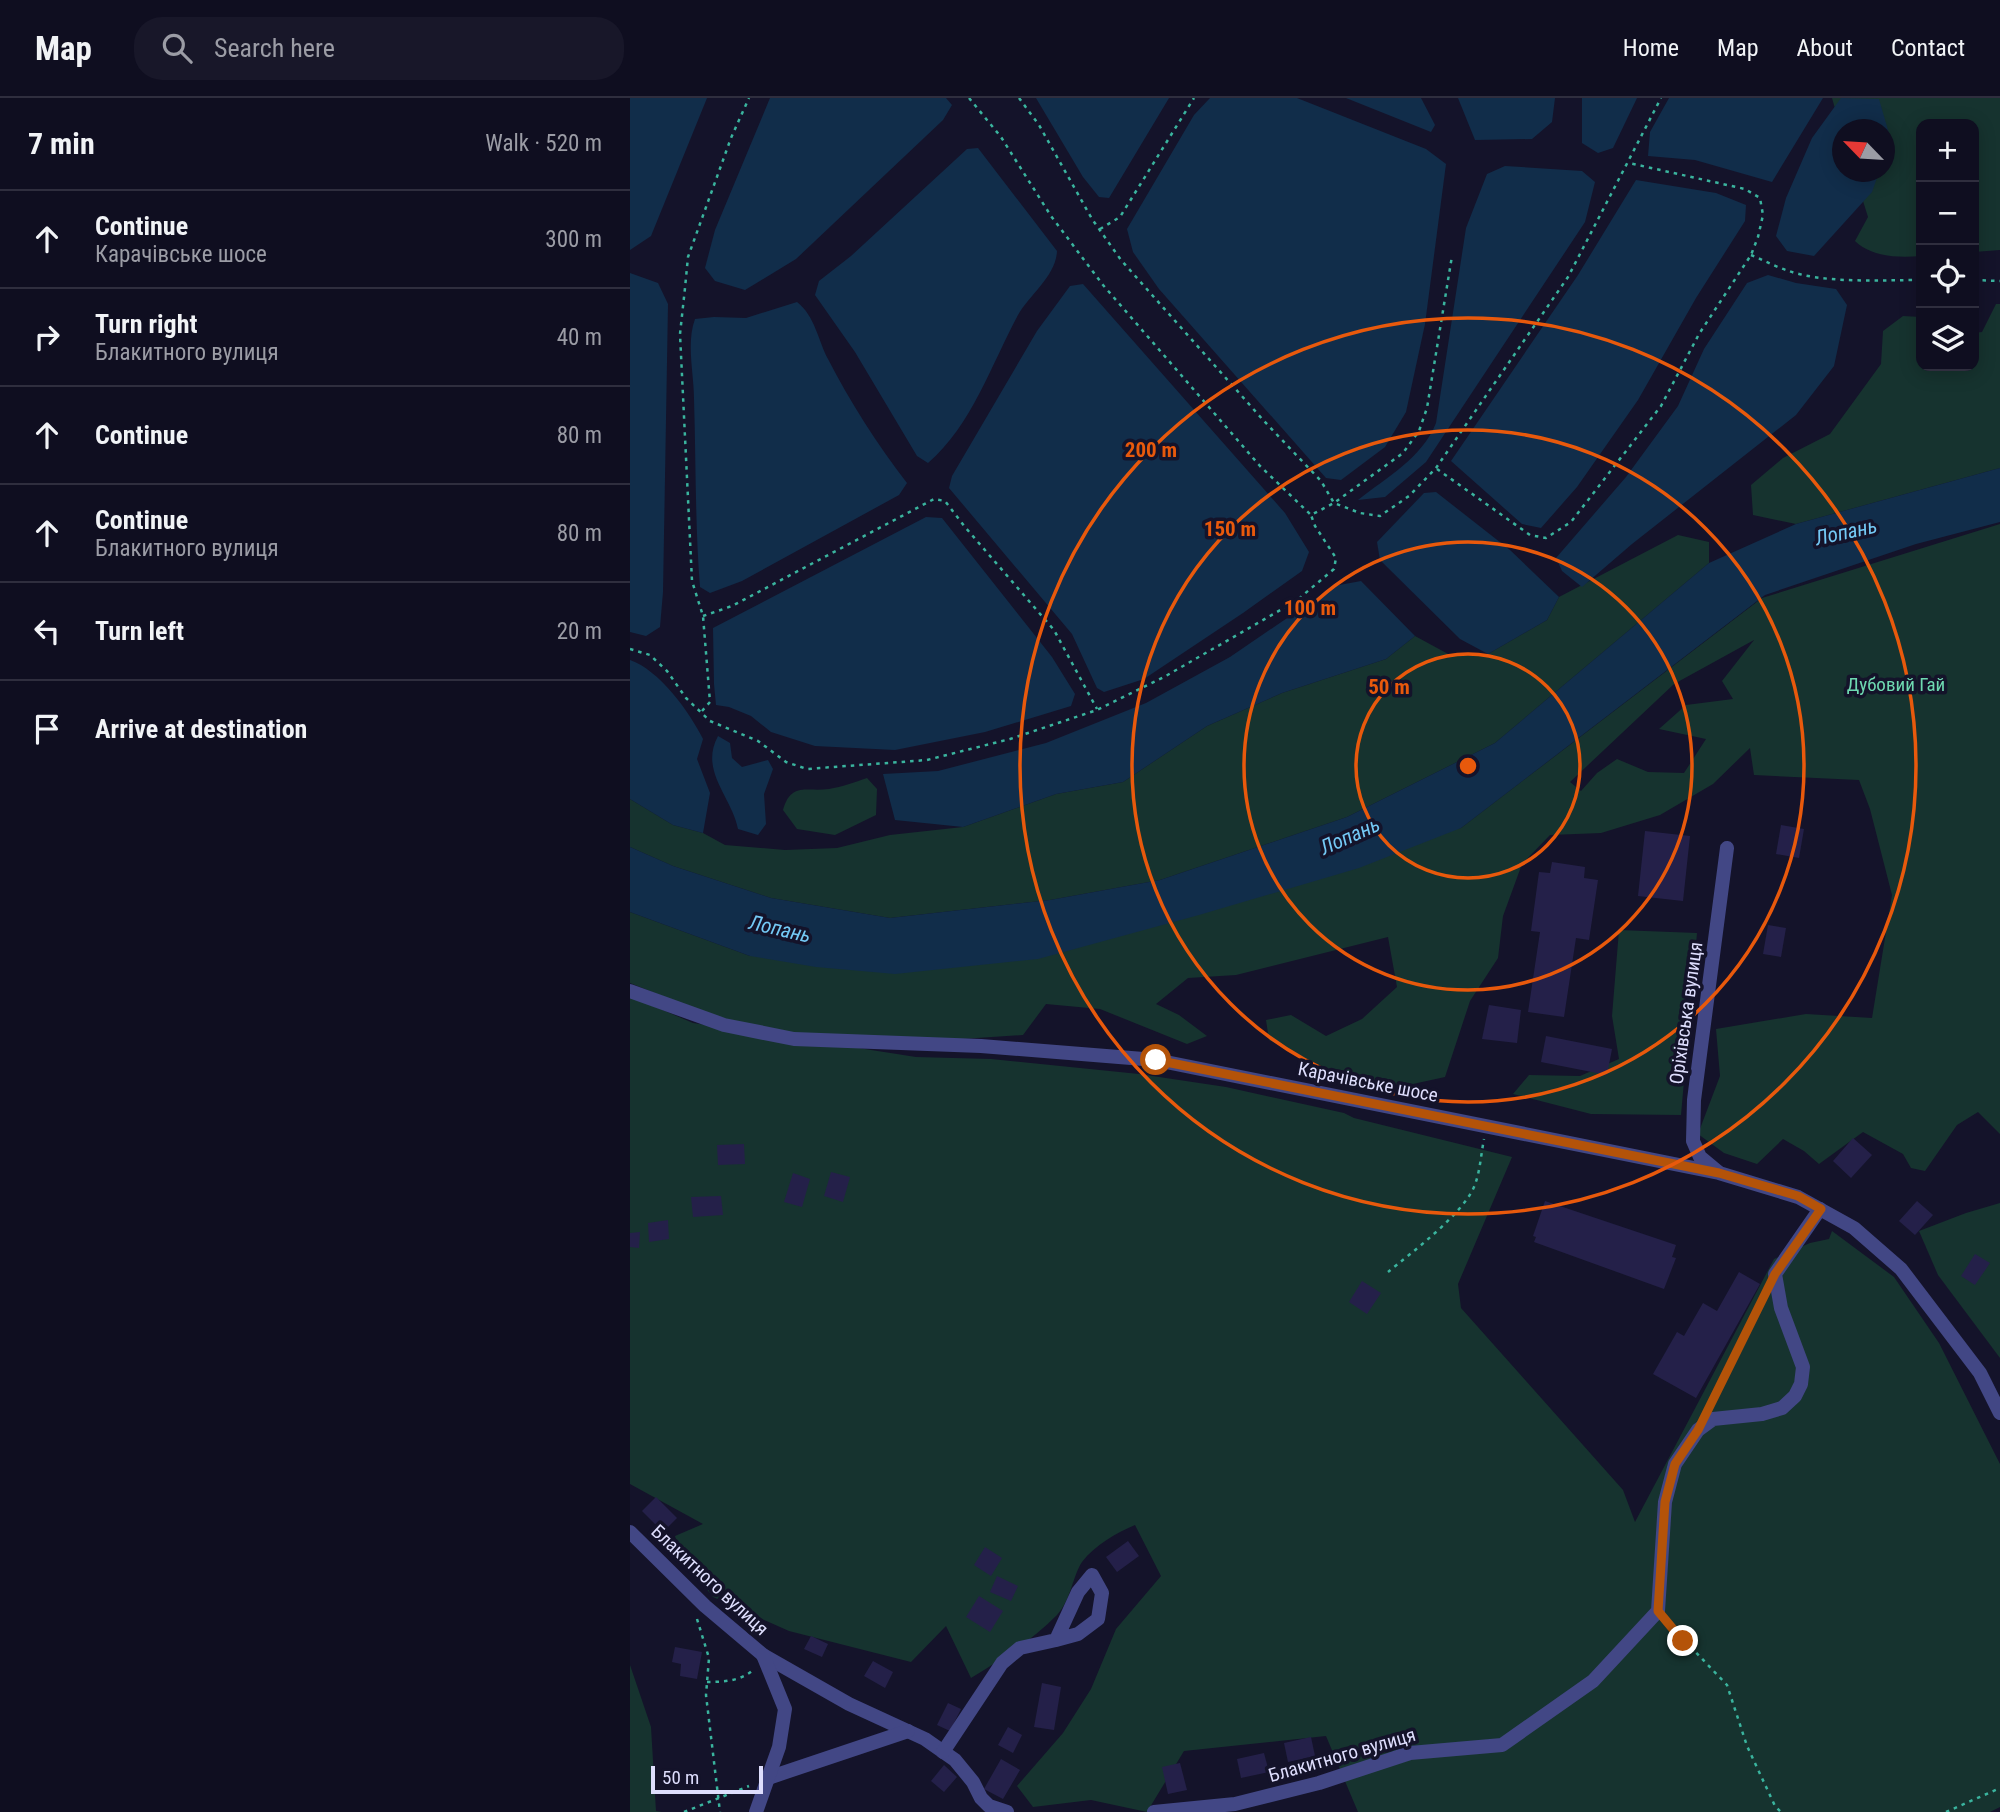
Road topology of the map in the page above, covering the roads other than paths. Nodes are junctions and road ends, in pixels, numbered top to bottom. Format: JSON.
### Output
{"nodes":[{"id":1,"x":1727,"y":848,"type":"dead end"},
{"id":2,"x":630,"y":991,"type":"edge"},
{"id":3,"x":1719,"y":1173,"type":"junction"},
{"id":4,"x":1821,"y":1209,"type":"junction"},
{"id":5,"x":2000,"y":1413,"type":"edge"},
{"id":6,"x":630,"y":1532,"type":"edge"},
{"id":7,"x":1056,"y":1640,"type":"dead end"},
{"id":8,"x":763,"y":1655,"type":"junction"},
{"id":9,"x":908,"y":1731,"type":"junction"},
{"id":10,"x":943,"y":1752,"type":"junction"},
{"id":11,"x":768,"y":1778,"type":"junction"},
{"id":12,"x":755,"y":1812,"type":"edge"},
{"id":13,"x":1007,"y":1812,"type":"edge"},
{"id":14,"x":1154,"y":1812,"type":"edge"}],
"edges":[{"from":1,"to":3,"type":"street","name":"Оріхівська вулиця"},
{"from":2,"to":3,"type":"street","name":"Карачівське шосе"},
{"from":3,"to":4,"type":"street","name":"Карачівське шосе"},
{"from":4,"to":5,"type":"street","name":"Карачівське шосе"},
{"from":4,"to":14,"type":"street","name":"Блакитного вулиця"},
{"from":6,"to":8,"type":"street","name":"Блакитного вулиця"},
{"from":7,"to":10,"type":"street"},
{"from":8,"to":9,"type":"street","name":"Блакитного вулиця"},
{"from":8,"to":11,"type":"street"},
{"from":9,"to":10,"type":"street","name":"Блакитного вулиця"},
{"from":9,"to":11,"type":"street"},
{"from":10,"to":13,"type":"street","name":"Блакитного вулиця"},
{"from":11,"to":12,"type":"street"}]}
